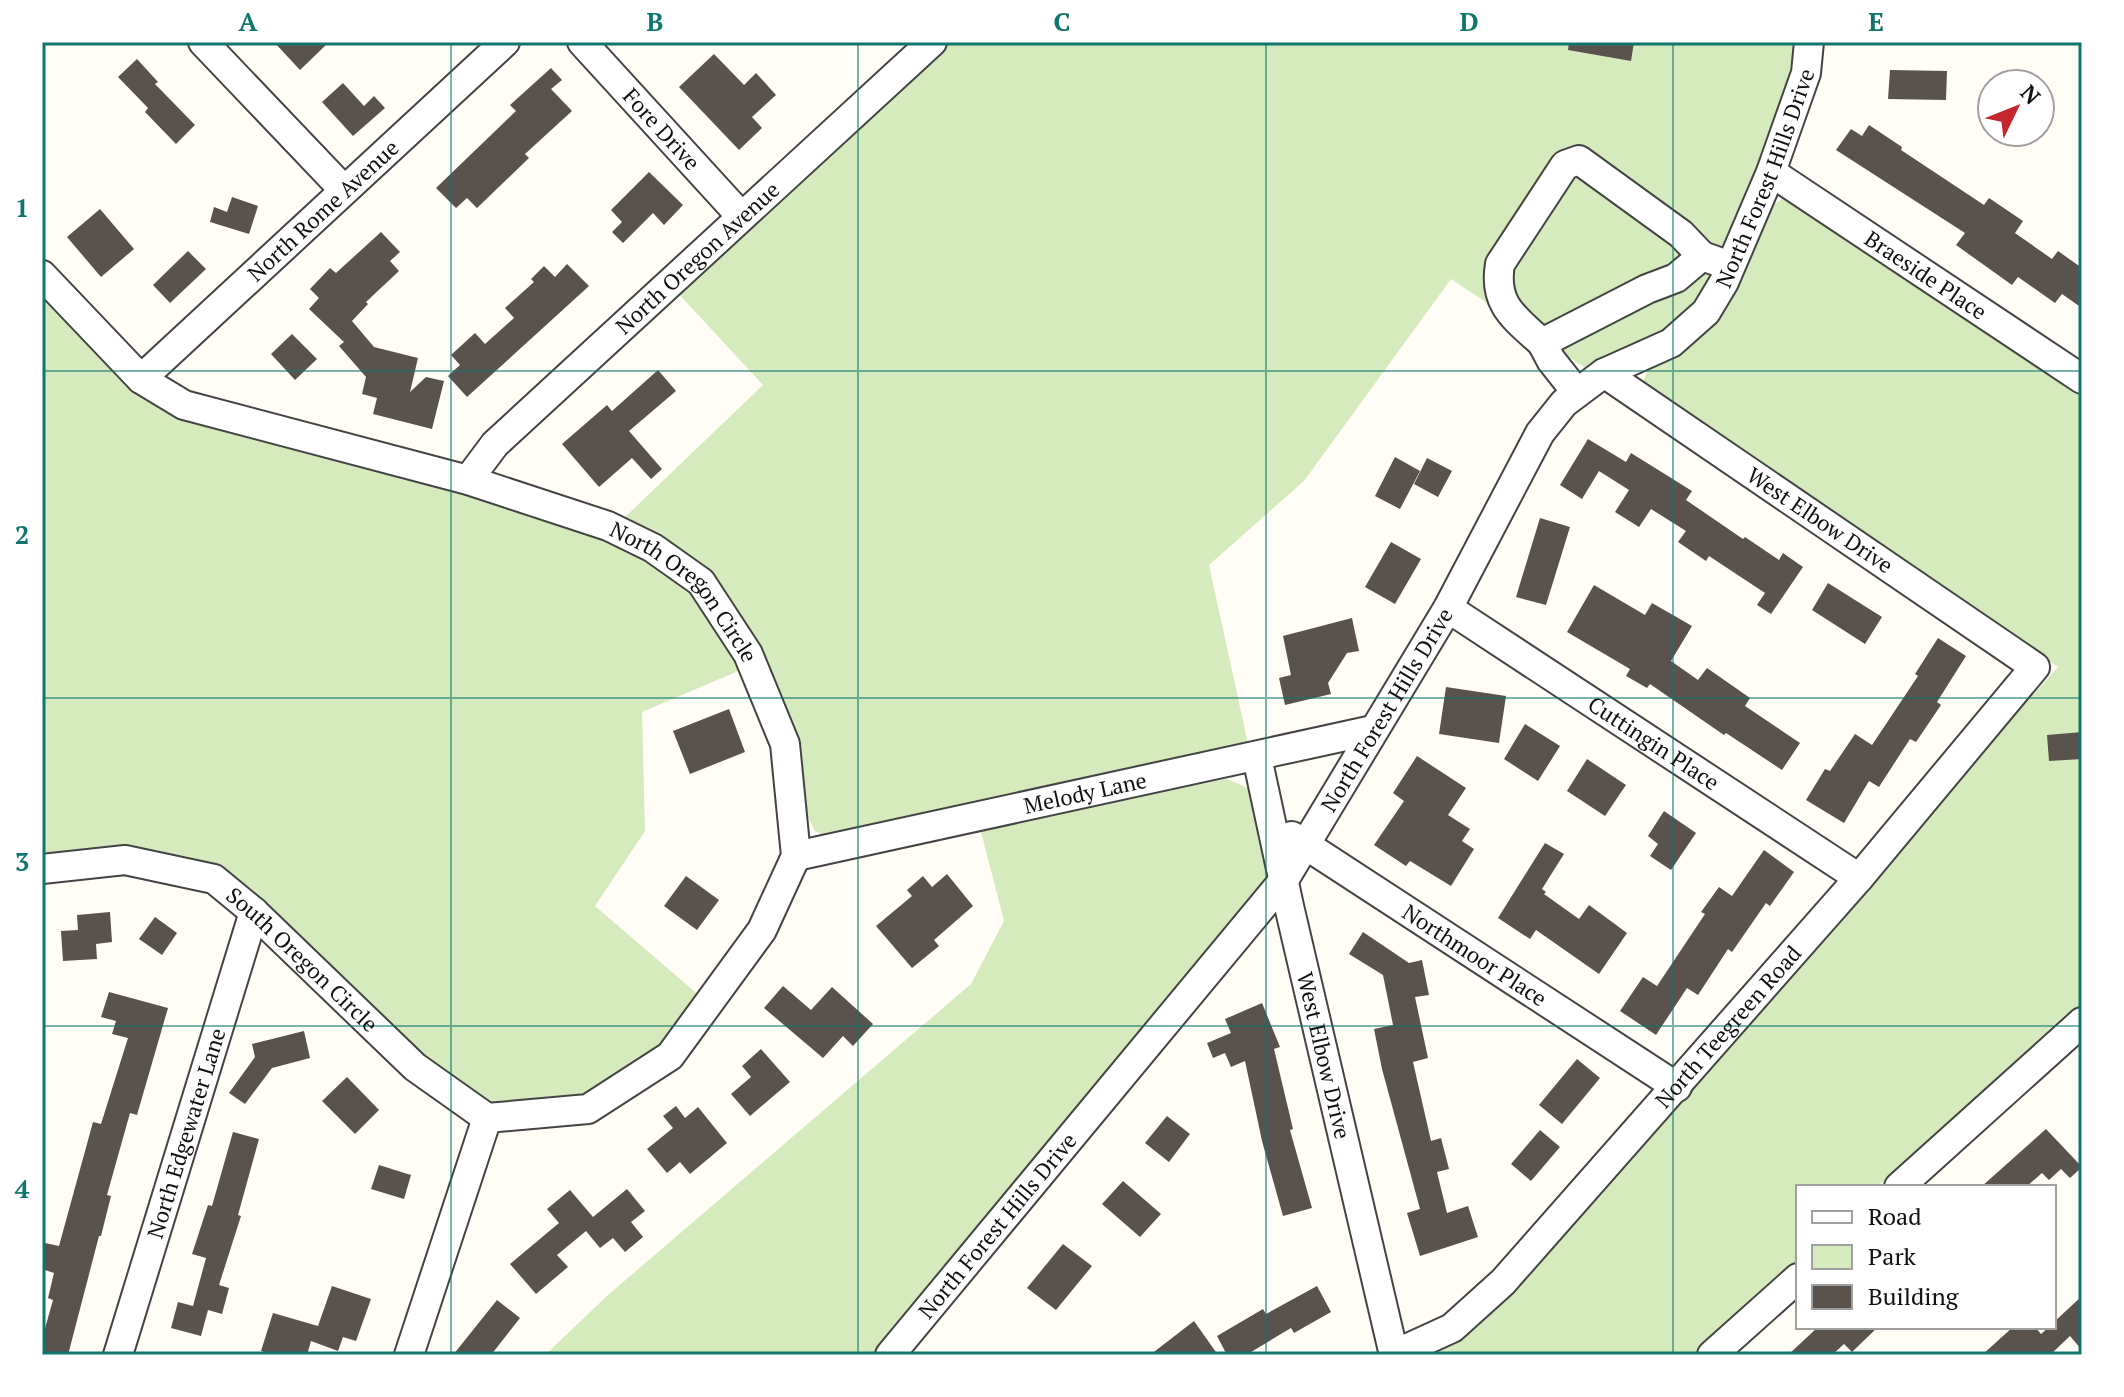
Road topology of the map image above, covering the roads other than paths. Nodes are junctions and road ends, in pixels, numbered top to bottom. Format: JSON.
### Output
{"nodes":[{"id":1,"x":203,"y":42,"type":"edge"},
{"id":2,"x":505,"y":42,"type":"edge"},
{"id":3,"x":582,"y":42,"type":"edge"},
{"id":4,"x":932,"y":42,"type":"edge"},
{"id":5,"x":1809,"y":42,"type":"edge"},
{"id":6,"x":1771,"y":172,"type":"junction"},
{"id":7,"x":344,"y":190,"type":"junction"},
{"id":8,"x":741,"y":216,"type":"junction"},
{"id":9,"x":1702,"y":256,"type":"junction"},
{"id":10,"x":1731,"y":267,"type":"junction"},
{"id":11,"x":42,"y":275,"type":"edge"},
{"id":12,"x":1542,"y":343,"type":"junction"},
{"id":13,"x":1604,"y":373,"type":"junction"},
{"id":14,"x":141,"y":379,"type":"junction"},
{"id":15,"x":2082,"y":379,"type":"edge"},
{"id":16,"x":1577,"y":393,"type":"junction"},
{"id":17,"x":468,"y":480,"type":"junction"},
{"id":18,"x":1448,"y":608,"type":"junction"},
{"id":19,"x":2035,"y":667,"type":"joint"},
{"id":20,"x":1373,"y":730,"type":"junction"},
{"id":21,"x":1257,"y":757,"type":"junction"},
{"id":22,"x":1271,"y":823,"type":"junction"},
{"id":23,"x":1307,"y":845,"type":"junction"},
{"id":24,"x":796,"y":856,"type":"junction"},
{"id":25,"x":42,"y":869,"type":"edge"},
{"id":26,"x":1859,"y":878,"type":"junction"},
{"id":27,"x":1284,"y":880,"type":"junction"},
{"id":28,"x":254,"y":912,"type":"junction"},
{"id":29,"x":2082,"y":1022,"type":"edge"},
{"id":30,"x":1677,"y":1087,"type":"junction"},
{"id":31,"x":487,"y":1118,"type":"junction"},
{"id":32,"x":1901,"y":1185,"type":"edge"},
{"id":33,"x":1796,"y":1280,"type":"edge"},
{"id":34,"x":118,"y":1355,"type":"edge"},
{"id":35,"x":409,"y":1355,"type":"edge"},
{"id":36,"x":890,"y":1355,"type":"edge"},
{"id":37,"x":1394,"y":1355,"type":"edge"},
{"id":38,"x":1712,"y":1355,"type":"edge"}],
"edges":[{"from":1,"to":7,"type":"street"},
{"from":2,"to":7,"type":"street","name":"North Rome Avenue"},
{"from":3,"to":8,"type":"street","name":"Fore Drive"},
{"from":4,"to":8,"type":"street","name":"North Oregon Avenue"},
{"from":5,"to":6,"type":"street","name":"North Forest Hills Drive"},
{"from":6,"to":10,"type":"street","name":"North Forest Hills Drive"},
{"from":6,"to":15,"type":"street","name":"Braeside Place"},
{"from":7,"to":14,"type":"street","name":"North Rome Avenue"},
{"from":8,"to":17,"type":"street","name":"North Oregon Avenue"},
{"from":9,"to":10,"type":"street"},
{"from":9,"to":12,"type":"street"},
{"from":9,"to":12,"type":"street"},
{"from":10,"to":13,"type":"street","name":"North Forest Hills Drive"},
{"from":11,"to":14,"type":"street","name":"North Oregon Circle"},
{"from":12,"to":16,"type":"street"},
{"from":13,"to":16,"type":"street","name":"North Forest Hills Drive"},
{"from":13,"to":19,"type":"street","name":"West Elbow Drive"},
{"from":14,"to":17,"type":"street","name":"North Oregon Circle"},
{"from":16,"to":18,"type":"street","name":"North Forest Hills Drive"},
{"from":17,"to":24,"type":"street","name":"North Oregon Circle"},
{"from":18,"to":20,"type":"street","name":"North Forest Hills Drive"},
{"from":18,"to":26,"type":"street","name":"Cuttingin Place"},
{"from":19,"to":26,"type":"street","name":"North Teegreen Road"},
{"from":20,"to":21,"type":"street","name":"Melody Lane"},
{"from":20,"to":23,"type":"street","name":"North Forest Hills Drive"},
{"from":21,"to":22,"type":"street","name":"West Elbow Drive"},
{"from":21,"to":24,"type":"street","name":"Melody Lane"},
{"from":22,"to":23,"type":"street","name":"Northmoor Place"},
{"from":22,"to":27,"type":"street","name":"West Elbow Drive"},
{"from":23,"to":27,"type":"street","name":"North Forest Hills Drive"},
{"from":23,"to":30,"type":"street","name":"Northmoor Place"},
{"from":24,"to":31,"type":"street"},
{"from":25,"to":28,"type":"street","name":"South Oregon Circle"},
{"from":26,"to":30,"type":"street","name":"North Teegreen Road"},
{"from":27,"to":36,"type":"street","name":"North Forest Hills Drive"},
{"from":27,"to":37,"type":"street","name":"West Elbow Drive"},
{"from":28,"to":31,"type":"street","name":"South Oregon Circle"},
{"from":28,"to":34,"type":"street","name":"North Edgewater Lane"},
{"from":29,"to":32,"type":"street"},
{"from":30,"to":37,"type":"street","name":"North Teegreen Road"},
{"from":31,"to":35,"type":"street"},
{"from":33,"to":38,"type":"street"}]}
